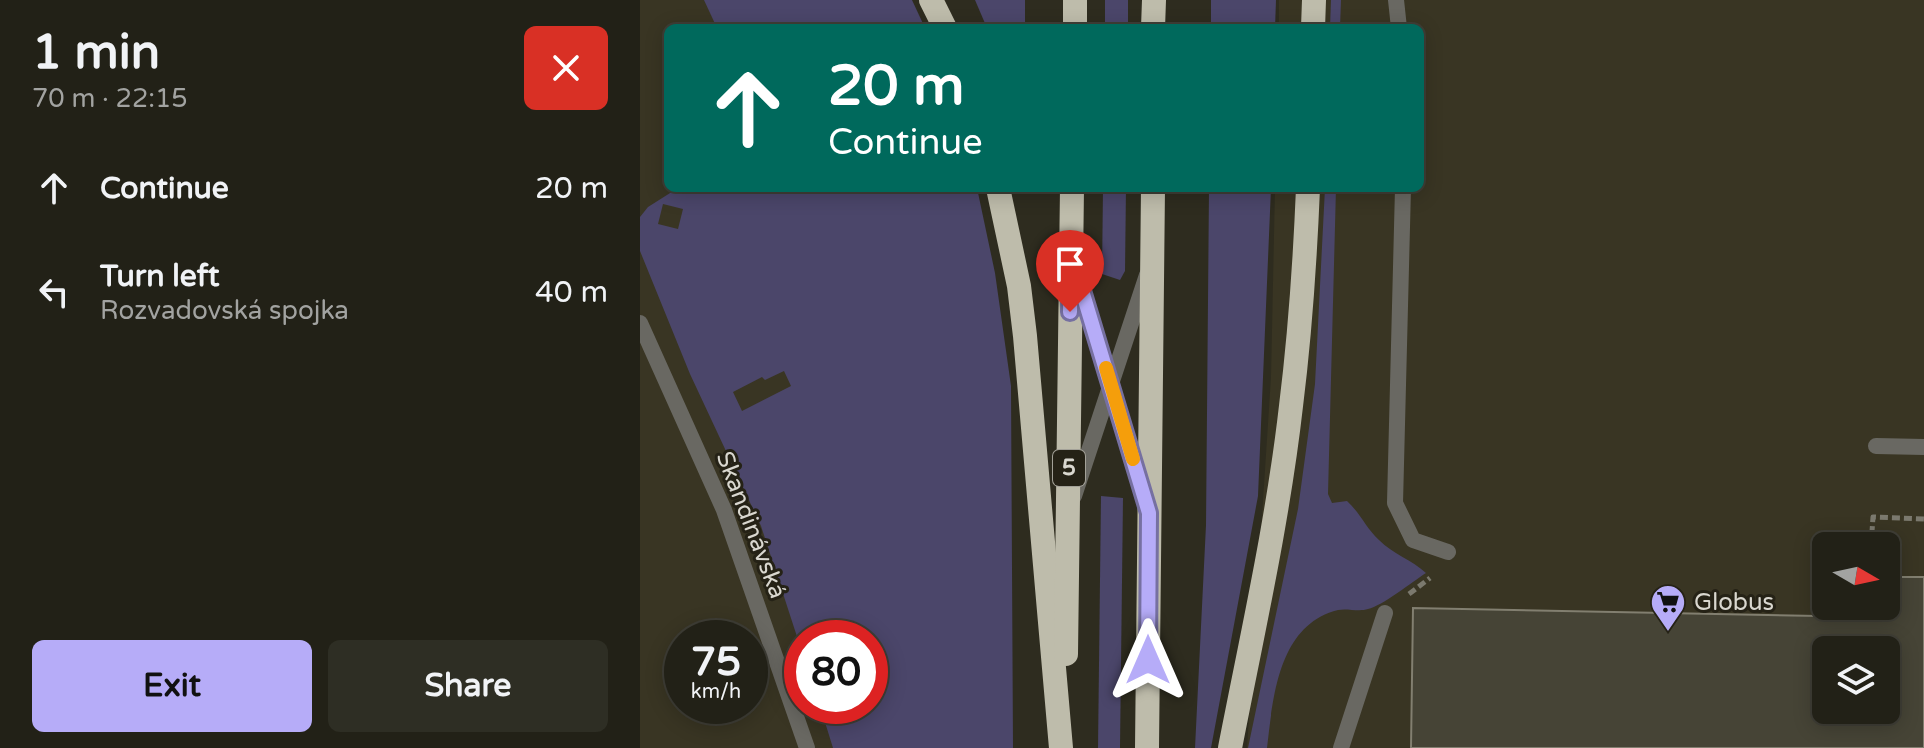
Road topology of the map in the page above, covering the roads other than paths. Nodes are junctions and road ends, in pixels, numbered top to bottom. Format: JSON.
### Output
{"nodes":[{"id":1,"x":931,"y":0,"type":"edge"},
{"id":2,"x":1075,"y":0,"type":"edge"},
{"id":3,"x":1154,"y":0,"type":"edge"},
{"id":4,"x":1314,"y":0,"type":"edge"},
{"id":5,"x":1396,"y":0,"type":"edge"},
{"id":6,"x":943,"y":24,"type":"edge"},
{"id":7,"x":1075,"y":24,"type":"edge"},
{"id":8,"x":1153,"y":24,"type":"edge"},
{"id":9,"x":1313,"y":24,"type":"edge"},
{"id":10,"x":1399,"y":24,"type":"edge"},
{"id":11,"x":999,"y":192,"type":"edge"},
{"id":12,"x":1072,"y":192,"type":"edge"},
{"id":13,"x":1153,"y":192,"type":"edge"},
{"id":14,"x":1308,"y":192,"type":"edge"},
{"id":15,"x":1403,"y":192,"type":"edge"},
{"id":16,"x":1071,"y":254,"type":"junction"},
{"id":17,"x":1152,"y":259,"type":"junction"},
{"id":18,"x":640,"y":323,"type":"edge"},
{"id":19,"x":1111,"y":384,"type":"junction"},
{"id":20,"x":1876,"y":446,"type":"dead end"},
{"id":21,"x":1924,"y":447,"type":"edge"},
{"id":22,"x":1068,"y":513,"type":"junction"},
{"id":23,"x":1149,"y":513,"type":"junction"},
{"id":24,"x":1448,"y":552,"type":"road end"},
{"id":25,"x":1385,"y":613,"type":"road end"},
{"id":26,"x":807,"y":748,"type":"edge"},
{"id":27,"x":1063,"y":748,"type":"edge"},
{"id":28,"x":1147,"y":748,"type":"edge"},
{"id":29,"x":1230,"y":748,"type":"edge"},
{"id":30,"x":1341,"y":748,"type":"edge"}],
"edges":[{"from":1,"to":6,"type":"highway"},
{"from":2,"to":7,"type":"highway"},
{"from":3,"to":8,"type":"highway"},
{"from":4,"to":9,"type":"highway"},
{"from":5,"to":10,"type":"lane"},
{"from":11,"to":27,"type":"highway"},
{"from":12,"to":16,"type":"highway","number":"5"},
{"from":13,"to":17,"type":"highway","number":"5"},
{"from":14,"to":29,"type":"highway"},
{"from":15,"to":24,"type":"lane"},
{"from":16,"to":19,"type":"lane","number":"5"},
{"from":16,"to":22,"type":"highway","number":"5"},
{"from":17,"to":19,"type":"lane","number":"5"},
{"from":17,"to":23,"type":"highway","number":"5"},
{"from":18,"to":26,"type":"lane","name":"Skandinávská"},
{"from":19,"to":22,"type":"lane","number":"5"},
{"from":19,"to":23,"type":"lane","number":"5"},
{"from":20,"to":21,"type":"lane"},
{"from":22,"to":27,"type":"highway","number":"5"},
{"from":23,"to":28,"type":"highway","number":"5"},
{"from":25,"to":30,"type":"lane"}]}
